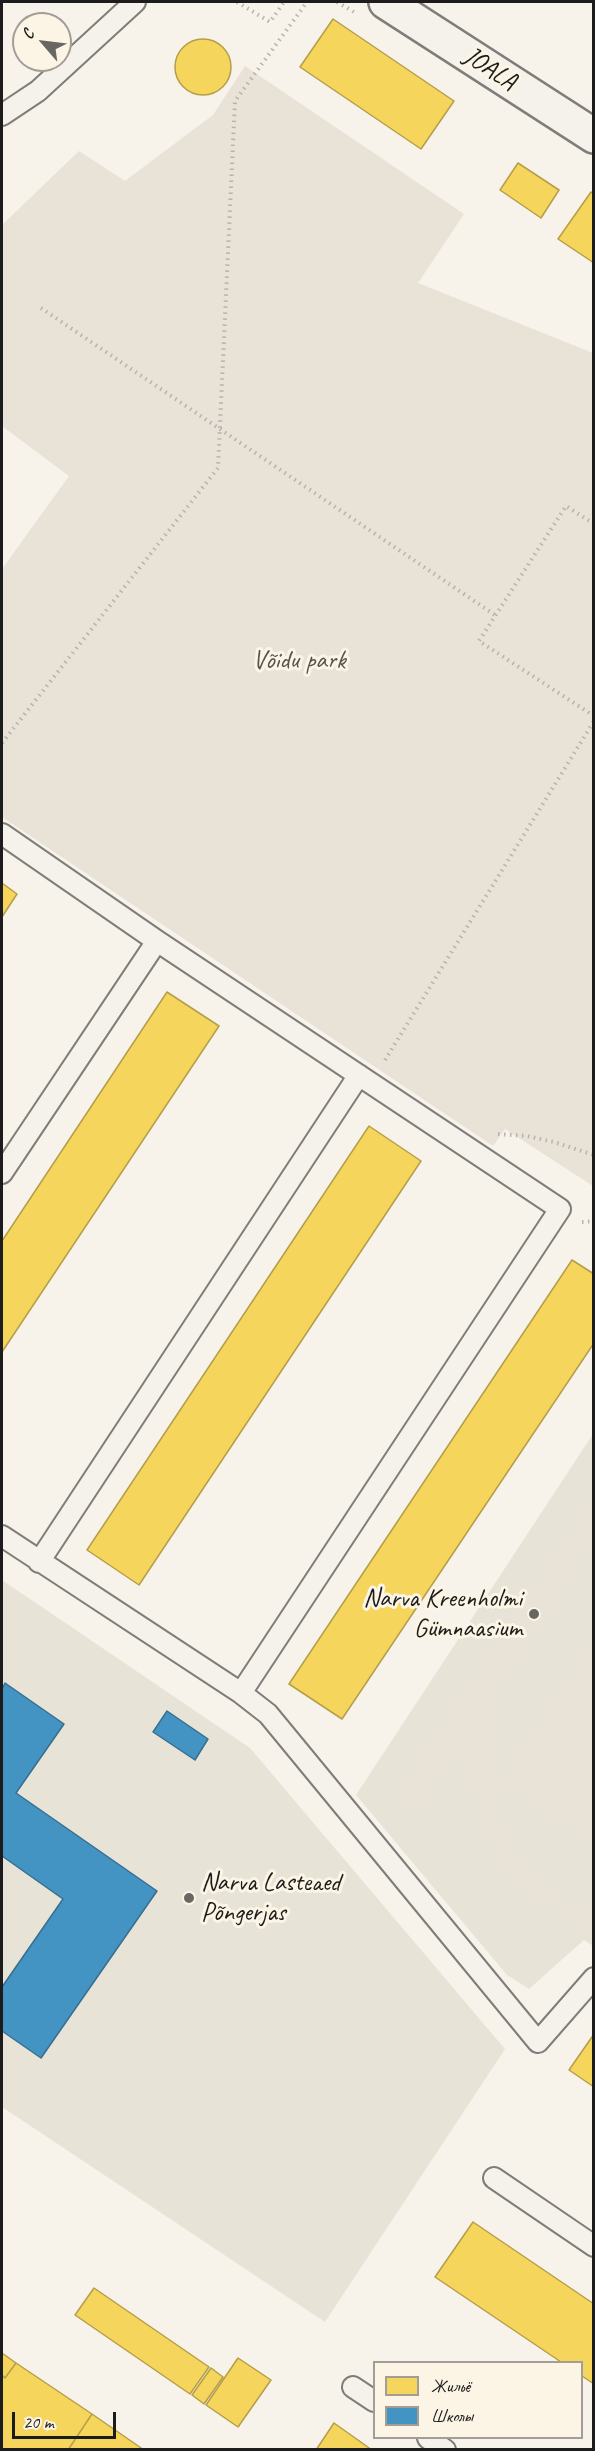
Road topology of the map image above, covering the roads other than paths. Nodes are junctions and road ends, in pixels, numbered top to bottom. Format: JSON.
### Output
{"nodes":[{"id":1,"x":135,"y":2,"type":"edge"},
{"id":2,"x":386,"y":2,"type":"edge"},
{"id":3,"x":2,"y":115,"type":"edge"},
{"id":4,"x":594,"y":136,"type":"edge"},
{"id":5,"x":2,"y":834,"type":"edge"},
{"id":6,"x":157,"y":941,"type":"junction"},
{"id":7,"x":365,"y":1079,"type":"junction"},
{"id":8,"x":2,"y":1173,"type":"edge"},
{"id":9,"x":2,"y":1536,"type":"edge"},
{"id":10,"x":39,"y":1562,"type":"junction"},
{"id":11,"x":241,"y":1693,"type":"junction"},
{"id":12,"x":594,"y":1978,"type":"edge"},
{"id":13,"x":494,"y":2178,"type":"dead end"},
{"id":14,"x":594,"y":2246,"type":"edge"},
{"id":15,"x":353,"y":2387,"type":"dead end"},
{"id":16,"x":373,"y":2400,"type":"edge"},
{"id":17,"x":429,"y":2439,"type":"edge"},
{"id":18,"x":445,"y":2450,"type":"edge"}],
"edges":[{"from":1,"to":3,"type":"lane"},
{"from":2,"to":4,"type":"street","name":"JOALA"},
{"from":5,"to":6,"type":"lane"},
{"from":6,"to":7,"type":"lane"},
{"from":6,"to":8,"type":"lane"},
{"from":7,"to":10,"type":"lane"},
{"from":7,"to":11,"type":"lane"},
{"from":9,"to":10,"type":"lane"},
{"from":10,"to":11,"type":"lane"},
{"from":11,"to":12,"type":"lane"},
{"from":13,"to":14,"type":"lane"},
{"from":15,"to":16,"type":"lane"},
{"from":17,"to":18,"type":"lane"}]}
